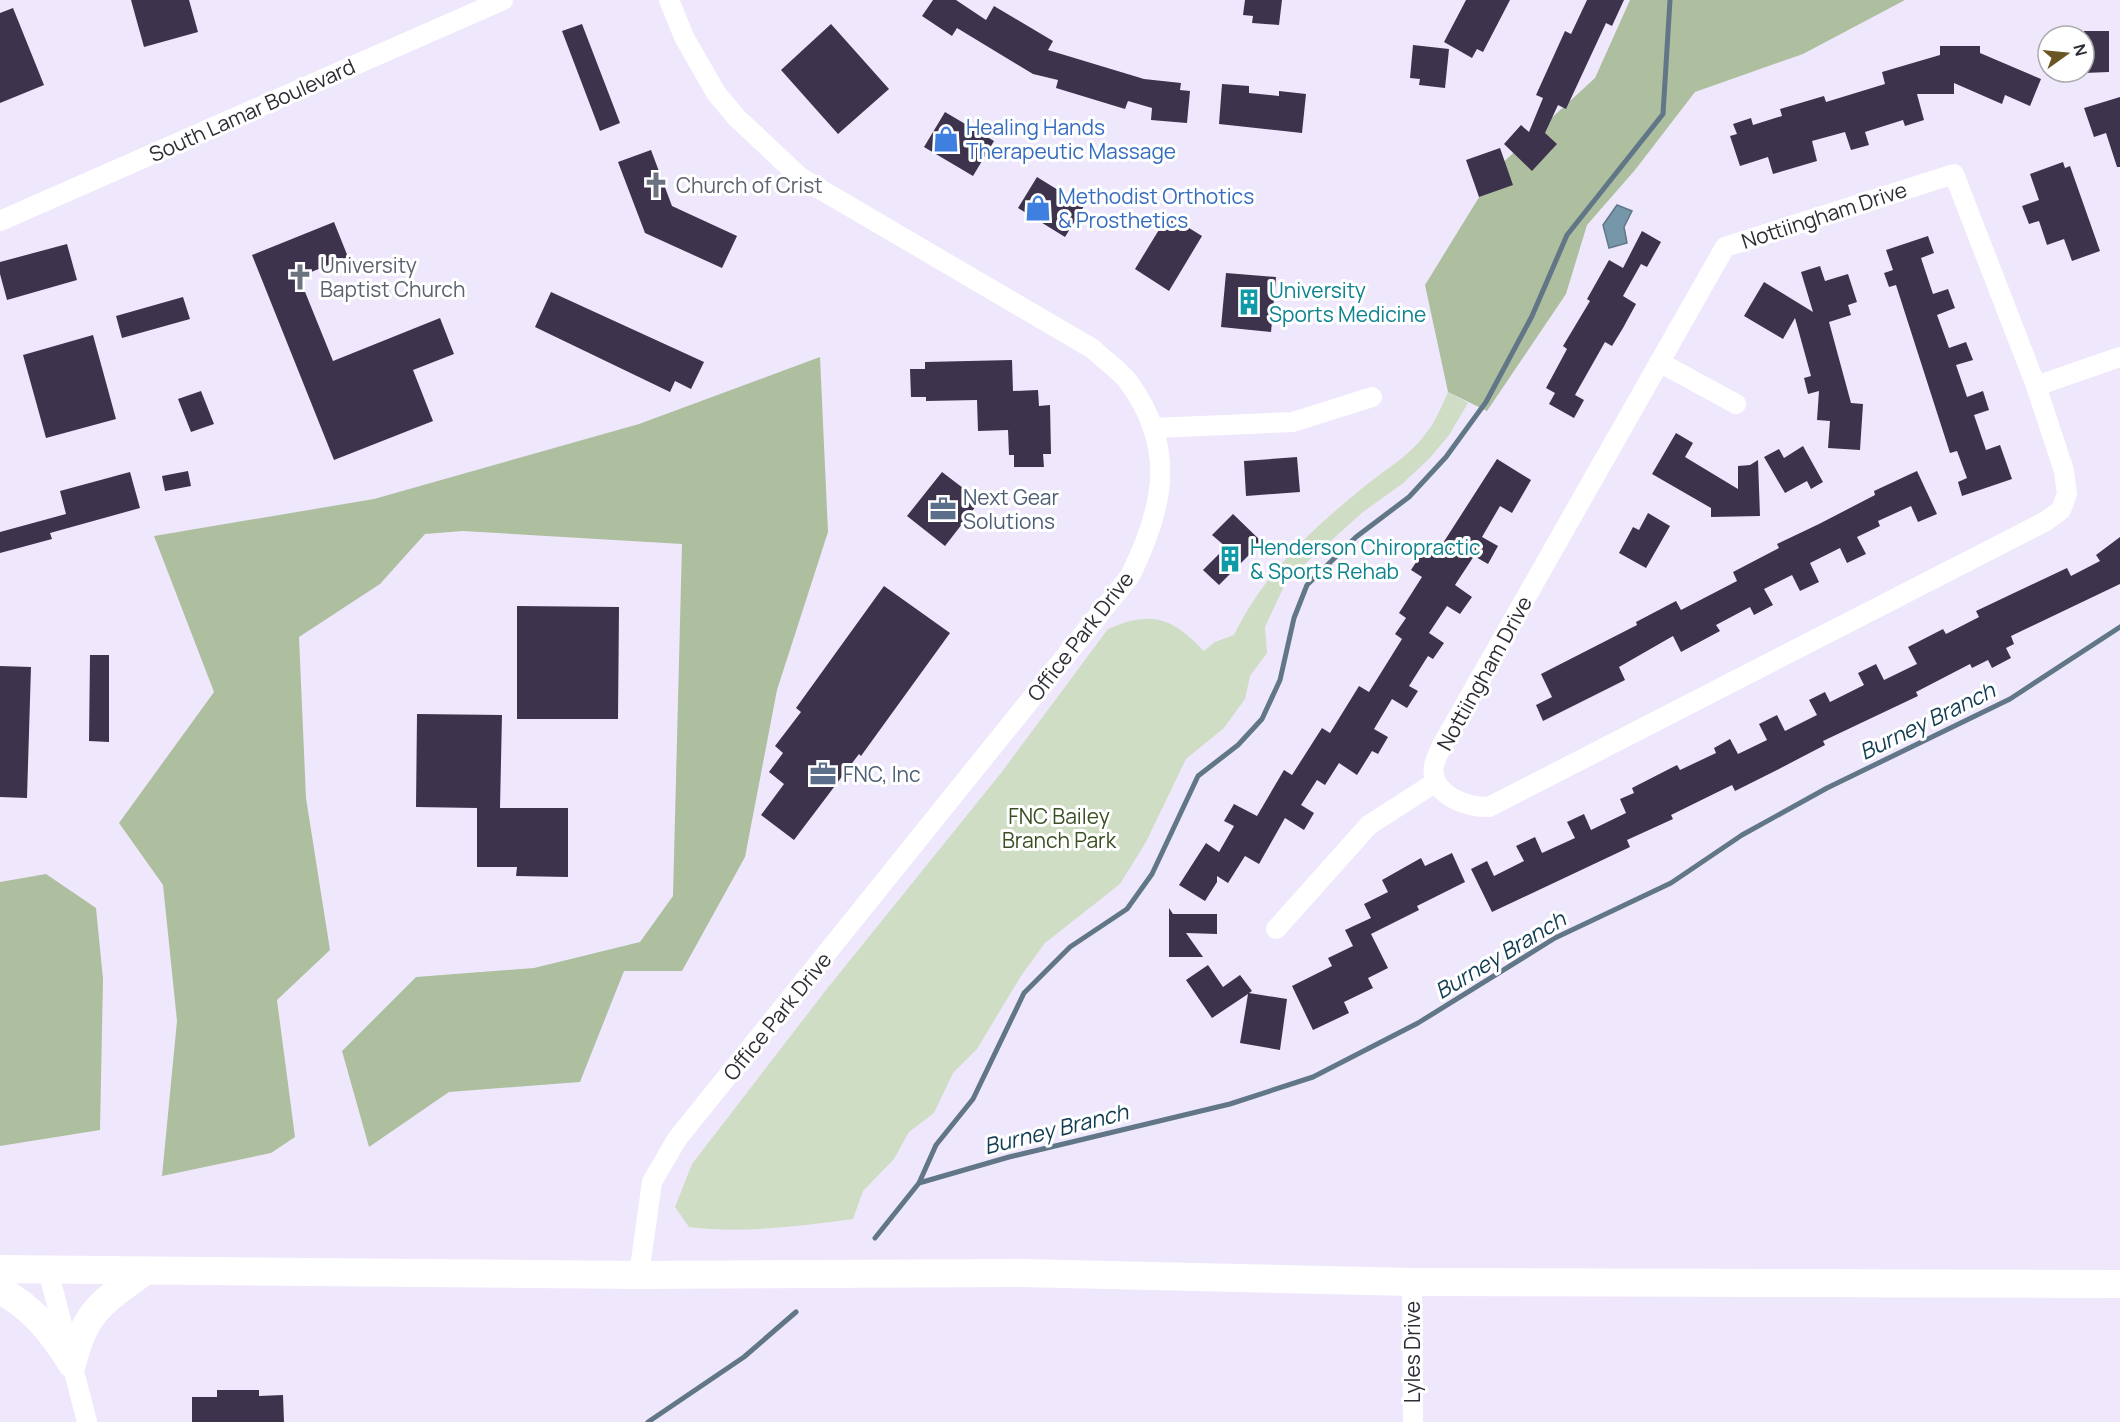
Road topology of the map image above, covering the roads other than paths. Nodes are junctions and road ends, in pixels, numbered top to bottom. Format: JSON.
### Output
{"nodes":[{"id":1,"x":503,"y":0,"type":"edge"},
{"id":2,"x":669,"y":0,"type":"edge"},
{"id":3,"x":0,"y":221,"type":"edge"},
{"id":4,"x":2120,"y":357,"type":"edge"},
{"id":5,"x":1659,"y":362,"type":"junction"},
{"id":6,"x":2036,"y":386,"type":"junction"},
{"id":7,"x":1372,"y":397,"type":"dead end"},
{"id":8,"x":1736,"y":404,"type":"dead end"},
{"id":9,"x":1153,"y":428,"type":"junction"},
{"id":10,"x":1436,"y":782,"type":"junction"},
{"id":11,"x":1276,"y":929,"type":"dead end"},
{"id":12,"x":0,"y":1269,"type":"edge"},
{"id":13,"x":48,"y":1270,"type":"junction"},
{"id":14,"x":145,"y":1271,"type":"junction"},
{"id":15,"x":639,"y":1275,"type":"junction"},
{"id":16,"x":1412,"y":1282,"type":"junction"},
{"id":17,"x":2120,"y":1284,"type":"edge"},
{"id":18,"x":0,"y":1290,"type":"edge"},
{"id":19,"x":72,"y":1364,"type":"junction"},
{"id":20,"x":87,"y":1422,"type":"edge"},
{"id":21,"x":1413,"y":1422,"type":"edge"}],
"edges":[{"from":1,"to":3,"type":"street","name":"South Lamar Boulevard"},
{"from":2,"to":9,"type":"street","name":"Office Park Drive"},
{"from":4,"to":6,"type":"street"},
{"from":5,"to":6,"type":"street","name":"Nottiingham Drive"},
{"from":5,"to":8,"type":"street"},
{"from":5,"to":10,"type":"street","name":"Nottiingham Drive"},
{"from":6,"to":10,"type":"street","name":"Nottiingham Drive"},
{"from":7,"to":9,"type":"street"},
{"from":9,"to":15,"type":"street","name":"Office Park Drive"},
{"from":10,"to":11,"type":"street"},
{"from":12,"to":13,"type":"highway"},
{"from":13,"to":14,"type":"highway"},
{"from":13,"to":19,"type":"street"},
{"from":14,"to":15,"type":"highway"},
{"from":14,"to":19,"type":"highway"},
{"from":15,"to":16,"type":"highway"},
{"from":16,"to":17,"type":"highway"},
{"from":16,"to":21,"type":"street","name":"Lyles Drive"},
{"from":18,"to":19,"type":"highway"},
{"from":19,"to":20,"type":"street"}]}
